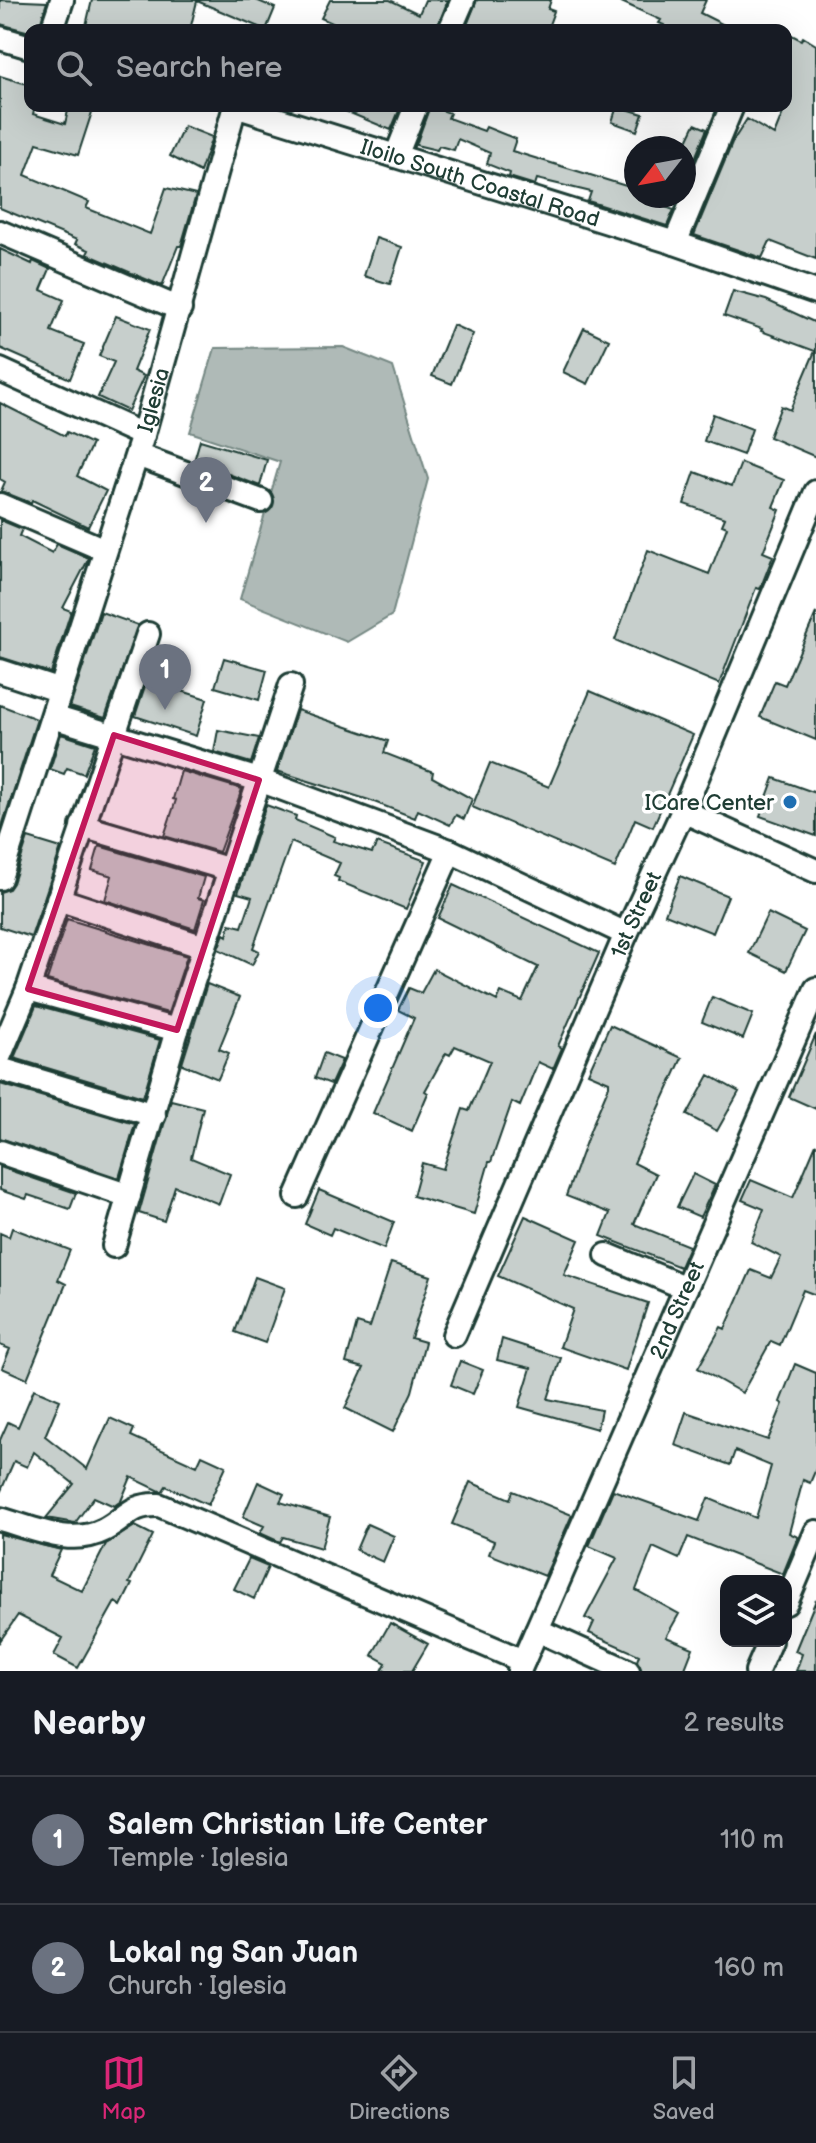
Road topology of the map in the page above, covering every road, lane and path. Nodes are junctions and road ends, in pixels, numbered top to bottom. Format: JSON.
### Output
{"nodes":[{"id":1,"x":62,"y":0,"type":"edge"},
{"id":2,"x":463,"y":0,"type":"edge"},
{"id":3,"x":54,"y":24,"type":"edge"},
{"id":4,"x":453,"y":24,"type":"edge"},
{"id":5,"x":0,"y":38,"type":"edge"},
{"id":6,"x":24,"y":45,"type":"edge"},
{"id":7,"x":233,"y":112,"type":"edge"},
{"id":8,"x":254,"y":112,"type":"edge"},
{"id":9,"x":414,"y":112,"type":"edge"},
{"id":10,"x":730,"y":112,"type":"edge"},
{"id":11,"x":396,"y":156,"type":"junction"},
{"id":12,"x":0,"y":232,"type":"edge"},
{"id":13,"x":675,"y":243,"type":"junction"},
{"id":14,"x":816,"y":292,"type":"edge"},
{"id":15,"x":180,"y":309,"type":"junction"},
{"id":16,"x":0,"y":370,"type":"edge"},
{"id":17,"x":140,"y":445,"type":"junction"},
{"id":18,"x":816,"y":492,"type":"edge"},
{"id":19,"x":261,"y":501,"type":"dead end"},
{"id":20,"x":0,"y":505,"type":"edge"},
{"id":21,"x":105,"y":550,"type":"junction"},
{"id":22,"x":148,"y":634,"type":"dead end"},
{"id":23,"x":0,"y":671,"type":"edge"},
{"id":24,"x":291,"y":685,"type":"dead end"},
{"id":25,"x":61,"y":691,"type":"junction"},
{"id":26,"x":53,"y":717,"type":"junction"},
{"id":27,"x":114,"y":735,"type":"junction"},
{"id":28,"x":259,"y":780,"type":"junction"},
{"id":29,"x":683,"y":811,"type":"junction"},
{"id":30,"x":82,"y":826,"type":"junction"},
{"id":31,"x":450,"y":851,"type":"junction"},
{"id":32,"x":231,"y":870,"type":"junction"},
{"id":33,"x":816,"y":871,"type":"edge"},
{"id":34,"x":0,"y":878,"type":"edge"},
{"id":35,"x":58,"y":899,"type":"junction"},
{"id":36,"x":626,"y":934,"type":"junction"},
{"id":37,"x":204,"y":947,"type":"junction"},
{"id":38,"x":28,"y":989,"type":"junction"},
{"id":39,"x":816,"y":989,"type":"edge"},
{"id":40,"x":177,"y":1030,"type":"junction"},
{"id":41,"x":0,"y":1055,"type":"edge"},
{"id":42,"x":0,"y":1069,"type":"edge"},
{"id":43,"x":154,"y":1115,"type":"junction"},
{"id":44,"x":0,"y":1152,"type":"edge"},
{"id":45,"x":129,"y":1196,"type":"junction"},
{"id":46,"x":297,"y":1196,"type":"dead end"},
{"id":47,"x":114,"y":1246,"type":"dead end"},
{"id":48,"x":607,"y":1255,"type":"dead end"},
{"id":49,"x":686,"y":1288,"type":"junction"},
{"id":50,"x":454,"y":1335,"type":"dead end"},
{"id":51,"x":0,"y":1519,"type":"edge"},
{"id":52,"x":816,"y":1532,"type":"edge"},
{"id":53,"x":792,"y":1589,"type":"edge"},
{"id":54,"x":537,"y":1630,"type":"junction"},
{"id":55,"x":767,"y":1647,"type":"edge"},
{"id":56,"x":521,"y":1666,"type":"edge"},
{"id":57,"x":628,"y":1671,"type":"edge"},
{"id":58,"x":757,"y":1671,"type":"edge"}],
"edges":[{"from":1,"to":3,"type":"street"},
{"from":2,"to":4,"type":"street"},
{"from":5,"to":6,"type":"street"},
{"from":7,"to":15,"type":"street","name":"Iglesia"},
{"from":8,"to":11,"type":"street","name":"Iloilo South Coastal Road"},
{"from":9,"to":11,"type":"street"},
{"from":10,"to":13,"type":"street"},
{"from":11,"to":13,"type":"street","name":"Iloilo South Coastal Road"},
{"from":12,"to":15,"type":"street"},
{"from":13,"to":14,"type":"street","name":"Iloilo South Coastal Road"},
{"from":15,"to":17,"type":"street","name":"Iglesia"},
{"from":16,"to":17,"type":"street"},
{"from":17,"to":19,"type":"street"},
{"from":17,"to":21,"type":"street","name":"Iglesia"},
{"from":18,"to":29,"type":"street","name":"1st Street"},
{"from":20,"to":21,"type":"street"},
{"from":21,"to":25,"type":"street","name":"Iglesia"},
{"from":22,"to":27,"type":"street"},
{"from":23,"to":25,"type":"street"},
{"from":24,"to":28,"type":"street"},
{"from":25,"to":26,"type":"street","name":"Iglesia"},
{"from":26,"to":27,"type":"street"},
{"from":26,"to":34,"type":"street","name":"Iglesia"},
{"from":27,"to":28,"type":"street"},
{"from":27,"to":30,"type":"street"},
{"from":28,"to":31,"type":"street"},
{"from":28,"to":32,"type":"street"},
{"from":29,"to":33,"type":"street"},
{"from":29,"to":36,"type":"street","name":"1st Street"},
{"from":30,"to":32,"type":"street"},
{"from":30,"to":35,"type":"street"},
{"from":31,"to":36,"type":"street"},
{"from":31,"to":46,"type":"street"},
{"from":32,"to":37,"type":"street"},
{"from":35,"to":37,"type":"street"},
{"from":35,"to":38,"type":"street"},
{"from":36,"to":50,"type":"street","name":"1st Street"},
{"from":37,"to":40,"type":"street"},
{"from":38,"to":40,"type":"street"},
{"from":38,"to":41,"type":"street"},
{"from":39,"to":49,"type":"street","name":"2nd Street"},
{"from":40,"to":43,"type":"street"},
{"from":42,"to":43,"type":"street"},
{"from":43,"to":45,"type":"street"},
{"from":44,"to":45,"type":"street"},
{"from":45,"to":47,"type":"street"},
{"from":48,"to":49,"type":"street"},
{"from":49,"to":54,"type":"street","name":"2nd Street"},
{"from":51,"to":56,"type":"street"},
{"from":52,"to":53,"type":"street"},
{"from":54,"to":56,"type":"street","name":"2nd Street"},
{"from":54,"to":57,"type":"street"},
{"from":55,"to":58,"type":"street"}]}
